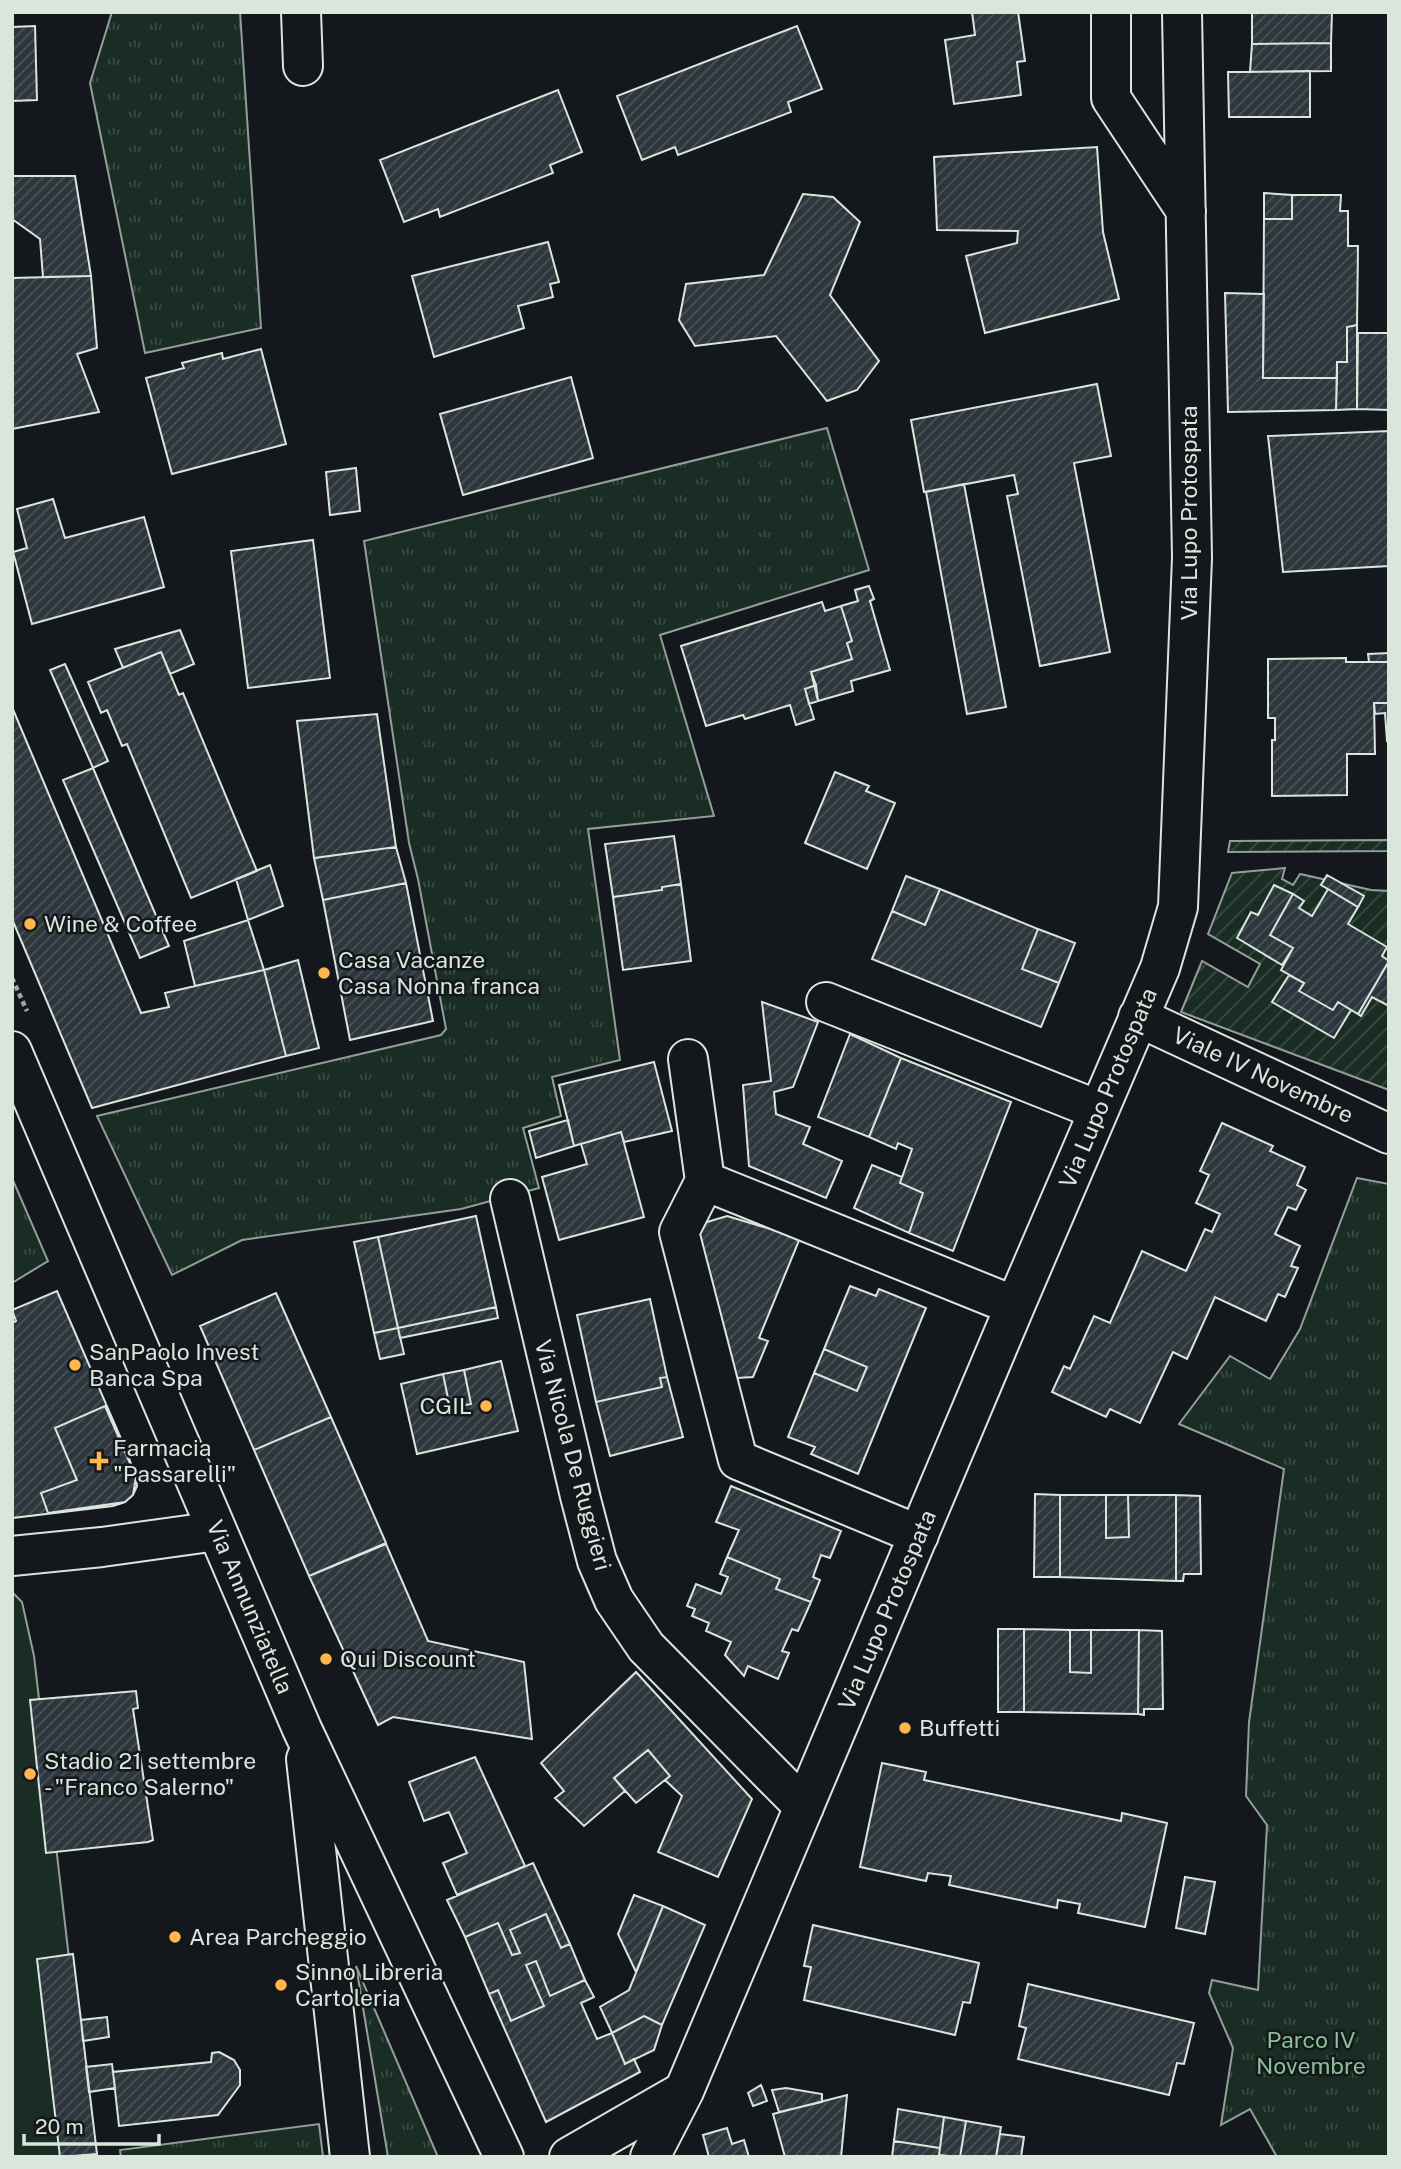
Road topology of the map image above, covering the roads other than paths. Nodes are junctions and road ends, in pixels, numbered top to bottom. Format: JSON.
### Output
{"nodes":[{"id":1,"x":300,"y":12,"type":"edge"},
{"id":2,"x":1111,"y":12,"type":"edge"},
{"id":3,"x":1182,"y":12,"type":"edge"},
{"id":4,"x":303,"y":66,"type":"dead end"},
{"id":5,"x":1186,"y":211,"type":"junction"},
{"id":6,"x":826,"y":1002,"type":"dead end"},
{"id":7,"x":1138,"y":1017,"type":"junction"},
{"id":8,"x":12,"y":1051,"type":"edge"},
{"id":9,"x":688,"y":1059,"type":"dead end"},
{"id":10,"x":1098,"y":1110,"type":"junction"},
{"id":11,"x":1389,"y":1134,"type":"edge"},
{"id":12,"x":705,"y":1181,"type":"junction"},
{"id":13,"x":510,"y":1199,"type":"dead end"},
{"id":14,"x":1015,"y":1306,"type":"junction"},
{"id":15,"x":217,"y":1531,"type":"junction"},
{"id":16,"x":919,"y":1535,"type":"junction"},
{"id":17,"x":12,"y":1556,"type":"edge"},
{"id":18,"x":302,"y":1729,"type":"junction"},
{"id":19,"x":804,"y":1807,"type":"junction"},
{"id":20,"x":684,"y":2091,"type":"junction"},
{"id":21,"x":350,"y":2157,"type":"edge"},
{"id":22,"x":504,"y":2157,"type":"edge"},
{"id":23,"x":569,"y":2157,"type":"edge"},
{"id":24,"x":650,"y":2157,"type":"edge"}],
"edges":[{"from":1,"to":4,"type":"street"},
{"from":2,"to":5,"type":"street"},
{"from":3,"to":5,"type":"street","name":"Via Lupo Protospata"},
{"from":5,"to":7,"type":"street","name":"Via Lupo Protospata"},
{"from":6,"to":10,"type":"street"},
{"from":7,"to":10,"type":"street","name":"Via Lupo Protospata"},
{"from":7,"to":11,"type":"street","name":"Viale IV Novembre"},
{"from":8,"to":15,"type":"street","name":"Via Annunziatella"},
{"from":9,"to":12,"type":"street"},
{"from":10,"to":14,"type":"street","name":"Via Lupo Protospata"},
{"from":12,"to":14,"type":"street"},
{"from":12,"to":16,"type":"street"},
{"from":13,"to":19,"type":"street","name":"Via Nicola De Ruggieri"},
{"from":14,"to":16,"type":"street","name":"Via Lupo Protospata"},
{"from":15,"to":17,"type":"street"},
{"from":15,"to":18,"type":"street","name":"Via Annunziatella"},
{"from":16,"to":19,"type":"street","name":"Via Lupo Protospata"},
{"from":18,"to":21,"type":"street"},
{"from":18,"to":22,"type":"street","name":"Via Annunziatella"},
{"from":19,"to":20,"type":"street","name":"Via Lupo Protospata"},
{"from":20,"to":23,"type":"street"},
{"from":20,"to":24,"type":"street","name":"Via Lupo Protospata"}]}
